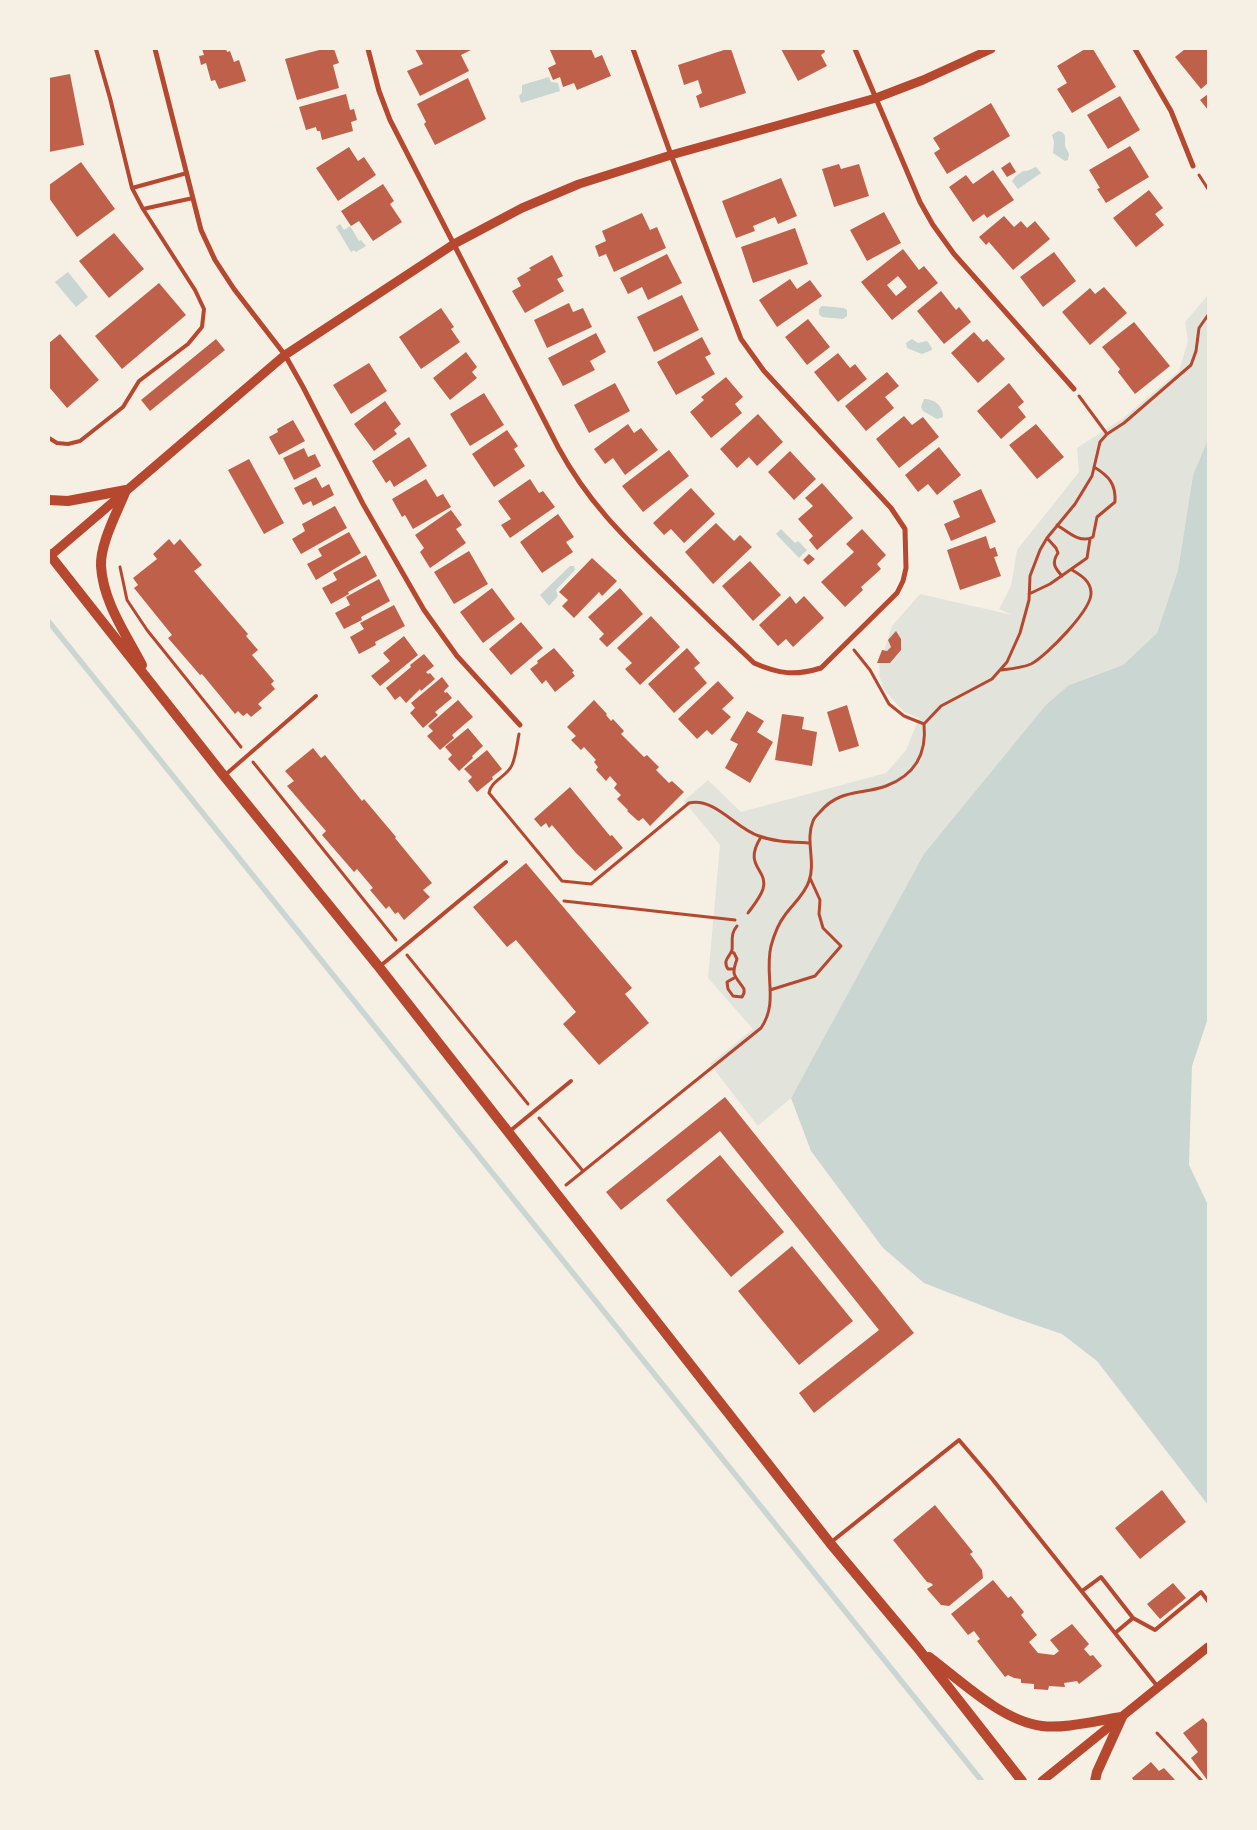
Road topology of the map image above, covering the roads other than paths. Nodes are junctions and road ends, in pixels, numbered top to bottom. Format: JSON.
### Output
{"nodes":[{"id":1,"x":96,"y":49,"type":"edge"},
{"id":2,"x":155,"y":49,"type":"edge"},
{"id":3,"x":368,"y":49,"type":"edge"},
{"id":4,"x":633,"y":49,"type":"edge"},
{"id":5,"x":855,"y":49,"type":"edge"},
{"id":6,"x":991,"y":49,"type":"edge"},
{"id":7,"x":1135,"y":49,"type":"edge"},
{"id":8,"x":876,"y":98,"type":"junction"},
{"id":9,"x":671,"y":155,"type":"junction"},
{"id":10,"x":1193,"y":166,"type":"road end"},
{"id":11,"x":187,"y":173,"type":"junction"},
{"id":12,"x":132,"y":188,"type":"junction"},
{"id":13,"x":193,"y":198,"type":"junction"},
{"id":14,"x":143,"y":209,"type":"junction"},
{"id":15,"x":454,"y":244,"type":"junction"},
{"id":16,"x":284,"y":355,"type":"junction"},
{"id":17,"x":1074,"y":389,"type":"road end"},
{"id":18,"x":49,"y":438,"type":"edge"},
{"id":19,"x":126,"y":490,"type":"junction"},
{"id":20,"x":49,"y":500,"type":"edge"},
{"id":21,"x":49,"y":555,"type":"edge"},
{"id":22,"x":154,"y":688,"type":"junction"},
{"id":23,"x":316,"y":696,"type":"dead end"},
{"id":24,"x":520,"y":725,"type":"road end"},
{"id":25,"x":224,"y":776,"type":"junction"},
{"id":26,"x":506,"y":862,"type":"dead end"},
{"id":27,"x":379,"y":967,"type":"junction"},
{"id":28,"x":571,"y":1081,"type":"dead end"},
{"id":29,"x":508,"y":1132,"type":"junction"},
{"id":30,"x":830,"y":1543,"type":"junction"},
{"id":31,"x":1082,"y":1591,"type":"junction"},
{"id":32,"x":1208,"y":1601,"type":"edge"},
{"id":33,"x":1133,"y":1618,"type":"junction"},
{"id":34,"x":1115,"y":1633,"type":"junction"},
{"id":35,"x":917,"y":1647,"type":"junction"},
{"id":36,"x":1208,"y":1647,"type":"edge"},
{"id":37,"x":1158,"y":1687,"type":"junction"},
{"id":38,"x":1122,"y":1717,"type":"junction"},
{"id":39,"x":1022,"y":1781,"type":"edge"},
{"id":40,"x":1042,"y":1781,"type":"edge"},
{"id":41,"x":1095,"y":1781,"type":"edge"}],
"edges":[{"from":1,"to":12,"type":"lane"},
{"from":2,"to":11,"type":"street"},
{"from":3,"to":15,"type":"street"},
{"from":4,"to":9,"type":"street"},
{"from":5,"to":8,"type":"street"},
{"from":6,"to":8,"type":"street"},
{"from":7,"to":10,"type":"street"},
{"from":8,"to":9,"type":"street"},
{"from":8,"to":17,"type":"street"},
{"from":9,"to":15,"type":"street"},
{"from":9,"to":15,"type":"street"},
{"from":11,"to":12,"type":"lane"},
{"from":11,"to":13,"type":"street"},
{"from":12,"to":14,"type":"lane"},
{"from":13,"to":14,"type":"lane"},
{"from":13,"to":16,"type":"street"},
{"from":14,"to":18,"type":"lane"},
{"from":15,"to":16,"type":"street"},
{"from":16,"to":19,"type":"street"},
{"from":16,"to":24,"type":"street"},
{"from":19,"to":20,"type":"main road"},
{"from":19,"to":21,"type":"street"},
{"from":19,"to":22,"type":"main road"},
{"from":21,"to":22,"type":"main road"},
{"from":22,"to":25,"type":"main road"},
{"from":23,"to":25,"type":"lane"},
{"from":25,"to":27,"type":"main road"},
{"from":26,"to":27,"type":"lane"},
{"from":27,"to":29,"type":"main road"},
{"from":28,"to":29,"type":"lane"},
{"from":29,"to":30,"type":"main road"},
{"from":30,"to":31,"type":"lane"},
{"from":30,"to":35,"type":"main road"},
{"from":31,"to":33,"type":"lane"},
{"from":31,"to":34,"type":"lane"},
{"from":32,"to":33,"type":"lane"},
{"from":33,"to":34,"type":"lane"},
{"from":34,"to":37,"type":"lane"},
{"from":35,"to":38,"type":"main road"},
{"from":35,"to":39,"type":"main road"},
{"from":36,"to":37,"type":"street"},
{"from":37,"to":38,"type":"street"},
{"from":38,"to":40,"type":"street"},
{"from":38,"to":41,"type":"main road"}]}
